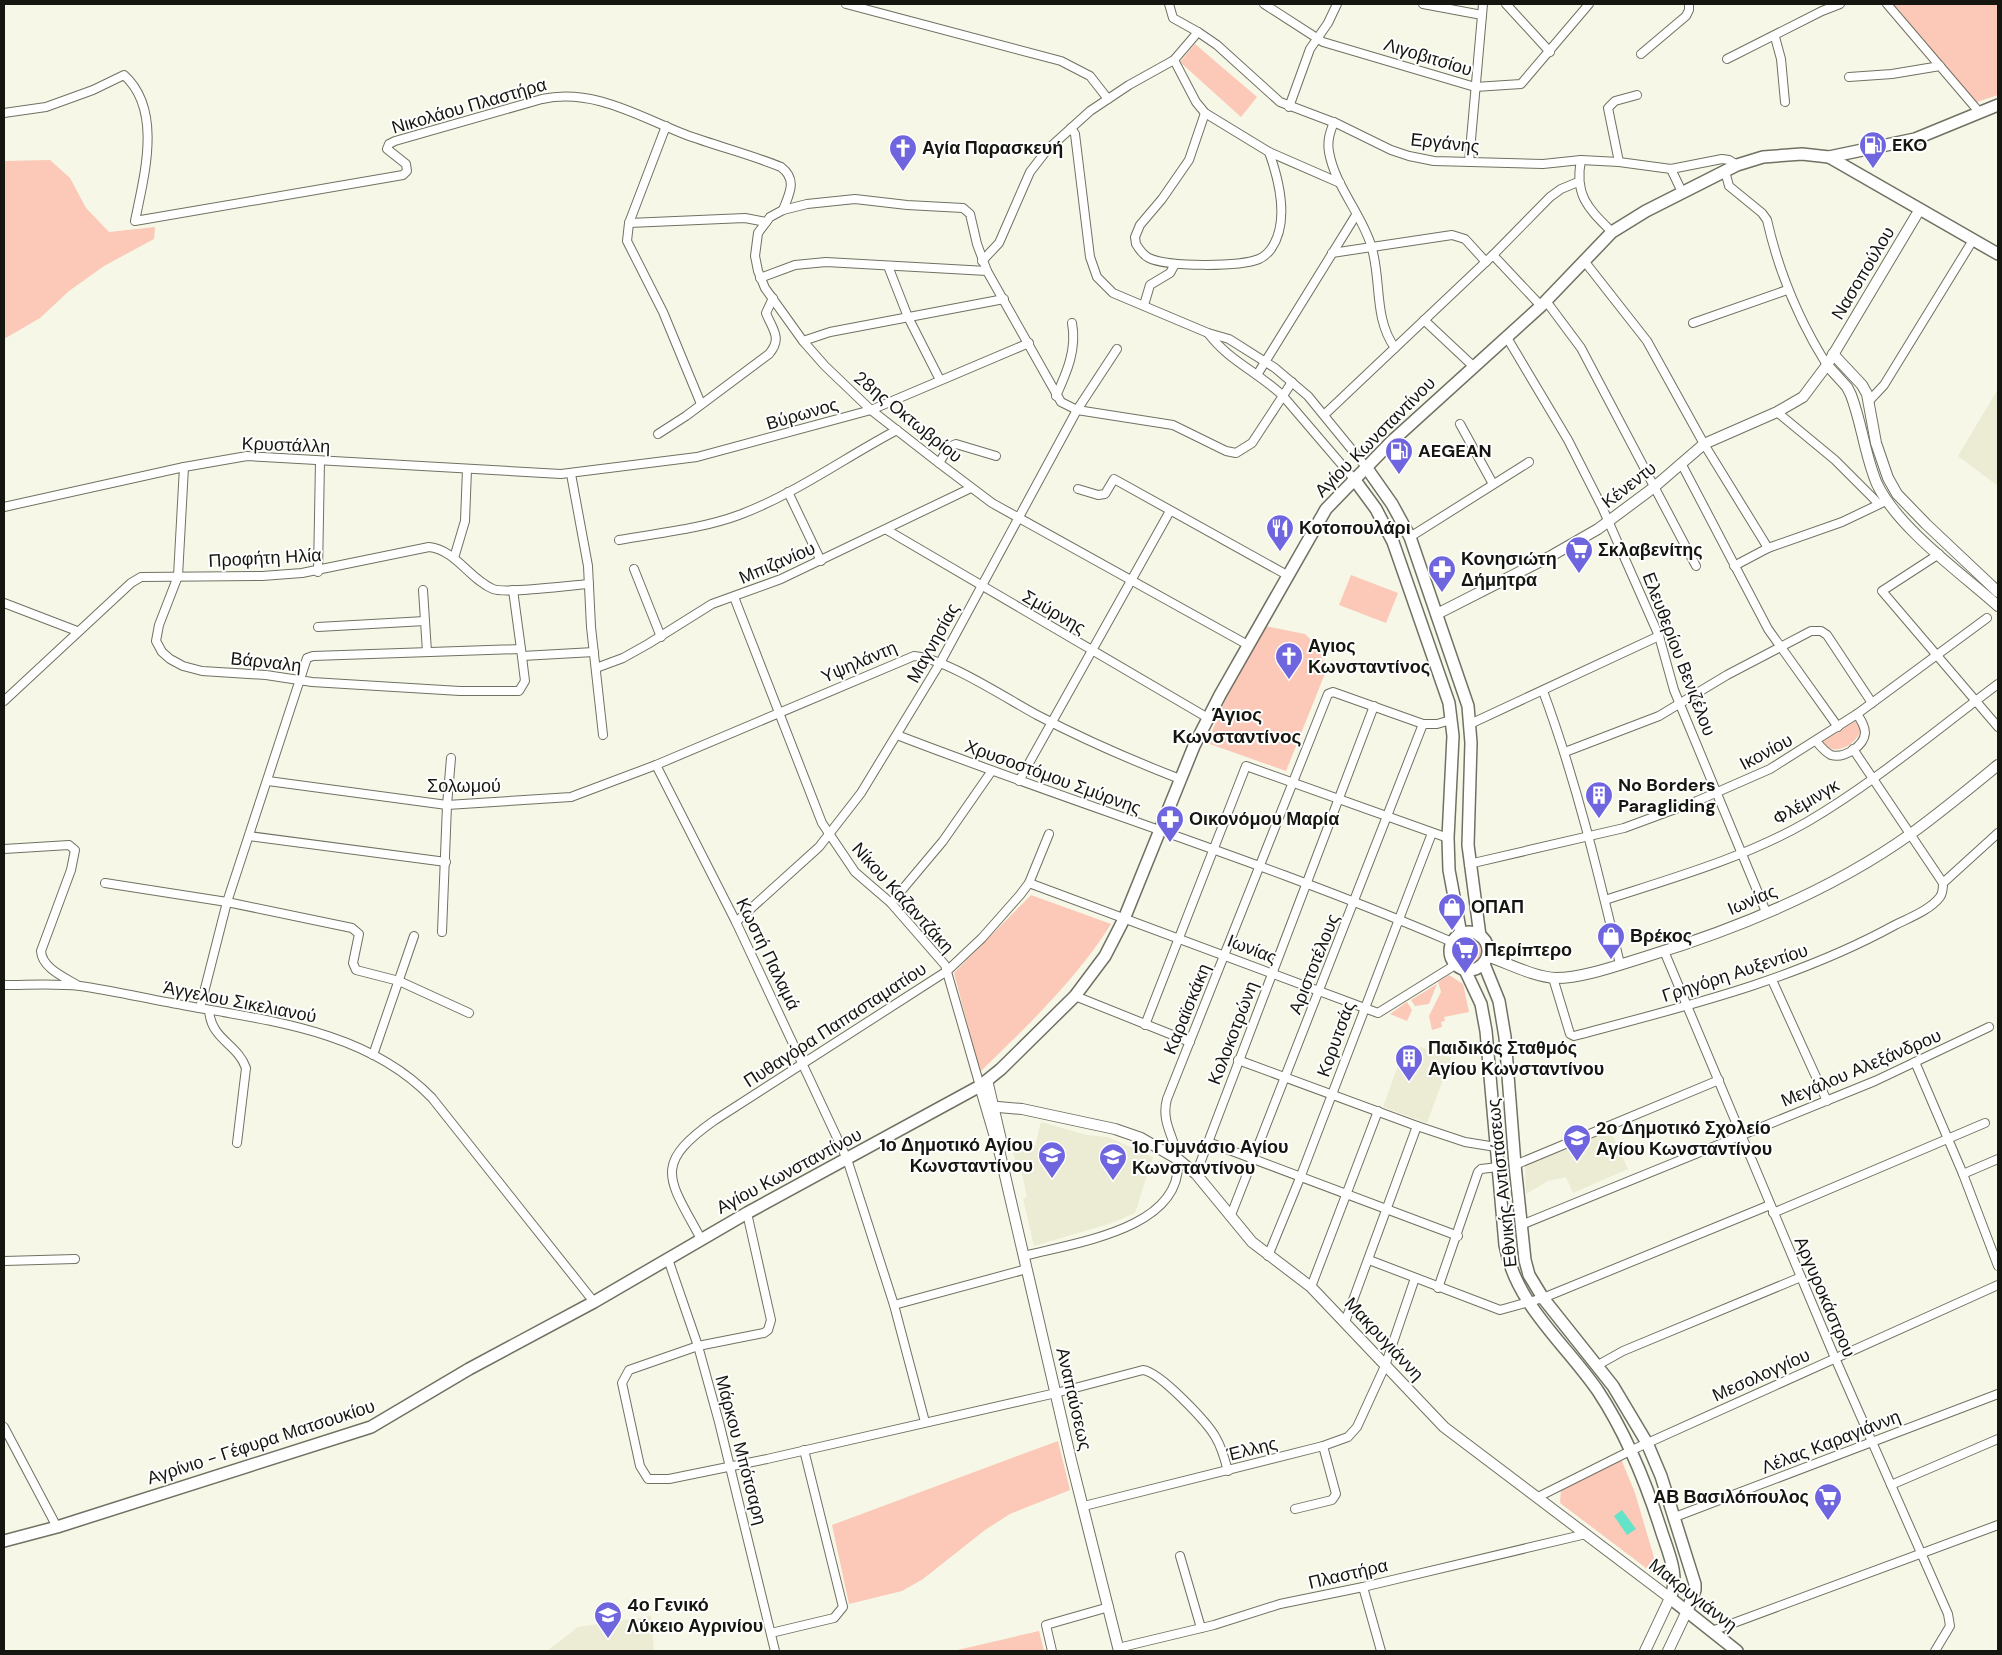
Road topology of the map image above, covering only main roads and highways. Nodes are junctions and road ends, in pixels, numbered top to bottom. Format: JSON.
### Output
{"nodes":[{"id":1,"x":1998,"y":105,"type":"edge"},
{"id":2,"x":1829,"y":157,"type":"junction"},
{"id":3,"x":1998,"y":254,"type":"edge"},
{"id":4,"x":1366,"y":467,"type":"junction"},
{"id":5,"x":1354,"y":479,"type":"junction"},
{"id":6,"x":1462,"y":934,"type":"junction"},
{"id":7,"x":1480,"y":936,"type":"junction"},
{"id":8,"x":1485,"y":960,"type":"junction"},
{"id":9,"x":1460,"y":967,"type":"junction"},
{"id":10,"x":541,"y":1330,"type":"joint"},
{"id":11,"x":4,"y":1541,"type":"edge"},
{"id":12,"x":1670,"y":1598,"type":"joint"},
{"id":13,"x":1687,"y":1611,"type":"junction"},
{"id":14,"x":1738,"y":1651,"type":"edge"}],
"edges":[{"from":1,"to":2,"type":"main road"},
{"from":2,"to":3,"type":"main road"},
{"from":2,"to":4,"type":"main road","name":"Αγίου Κωνσταντίνου"},
{"from":4,"to":5,"type":"main road","name":"Αγίου Κωνσταντίνου"},
{"from":4,"to":7,"type":"main road"},
{"from":5,"to":6,"type":"main road"},
{"from":5,"to":10,"type":"main road","name":"Αγίου Κωνσταντίνου"},
{"from":6,"to":7,"type":"main road"},
{"from":6,"to":9,"type":"main road"},
{"from":7,"to":8,"type":"main road"},
{"from":8,"to":9,"type":"main road"},
{"from":8,"to":13,"type":"main road","name":"Εθνικής Αντιστάσεως"},
{"from":9,"to":12,"type":"main road","name":"Εθνικής Αντιστάσεως"},
{"from":10,"to":11,"type":"main road","name":"Αγρίνιο - Γέφυρα Ματσουκίου"},
{"from":12,"to":13,"type":"main road","name":"Μακρυγιάννη"},
{"from":13,"to":14,"type":"main road","name":"Μακρυγιάννη"}]}
